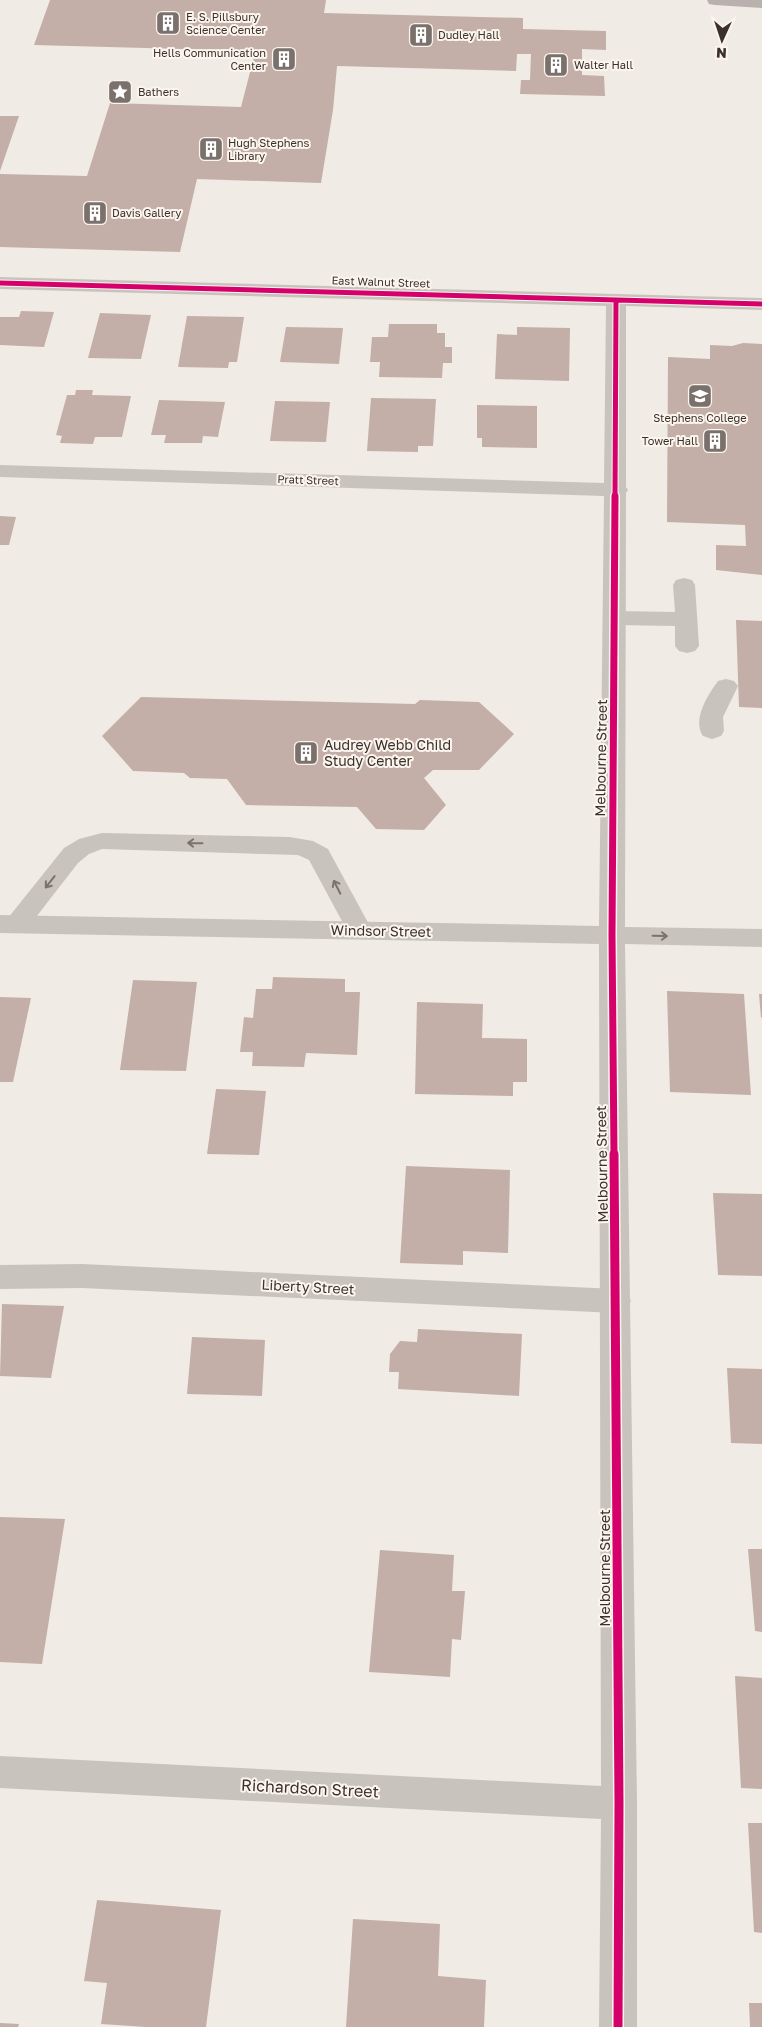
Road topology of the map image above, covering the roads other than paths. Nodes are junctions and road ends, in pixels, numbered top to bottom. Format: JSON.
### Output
{"nodes":[{"id":1,"x":715,"y":0,"type":"edge"},
{"id":2,"x":762,"y":3,"type":"edge"},
{"id":3,"x":0,"y":283,"type":"edge"},
{"id":4,"x":616,"y":300,"type":"junction"},
{"id":5,"x":762,"y":304,"type":"edge"},
{"id":6,"x":0,"y":471,"type":"edge"},
{"id":7,"x":616,"y":490,"type":"junction"},
{"id":8,"x":684,"y":585,"type":"dead end"},
{"id":9,"x":615,"y":618,"type":"junction"},
{"id":10,"x":687,"y":619,"type":"junction"},
{"id":11,"x":687,"y":646,"type":"dead end"},
{"id":12,"x":726,"y":686,"type":"dead end"},
{"id":13,"x":712,"y":731,"type":"dead end"},
{"id":14,"x":9,"y":924,"type":"edge"},
{"id":15,"x":359,"y":930,"type":"junction"},
{"id":16,"x":612,"y":935,"type":"junction"},
{"id":17,"x":762,"y":938,"type":"edge"},
{"id":18,"x":0,"y":1277,"type":"edge"},
{"id":19,"x":616,"y":1301,"type":"junction"},
{"id":20,"x":0,"y":1772,"type":"edge"},
{"id":21,"x":619,"y":1803,"type":"junction"},
{"id":22,"x":618,"y":2027,"type":"edge"}],
"edges":[{"from":1,"to":2,"type":"main road"},
{"from":3,"to":4,"type":"street","name":"East Walnut Street"},
{"from":4,"to":5,"type":"street","name":"East Walnut Street"},
{"from":4,"to":7,"type":"street","name":"Melbourne Street"},
{"from":6,"to":7,"type":"street","name":"Pratt Street"},
{"from":7,"to":9,"type":"street","name":"Melbourne Street"},
{"from":8,"to":10,"type":"street"},
{"from":9,"to":10,"type":"street"},
{"from":9,"to":16,"type":"street","name":"Melbourne Street"},
{"from":10,"to":11,"type":"street"},
{"from":12,"to":13,"type":"street"},
{"from":14,"to":15,"type":"street","name":"Windsor Street"},
{"from":15,"to":14,"type":"street","one_way":true},
{"from":15,"to":16,"type":"street","name":"Windsor Street"},
{"from":16,"to":17,"type":"street","name":"Windsor Street","one_way":true},
{"from":16,"to":19,"type":"street","name":"Melbourne Street"},
{"from":18,"to":19,"type":"street","name":"Liberty Street"},
{"from":19,"to":21,"type":"street","name":"Melbourne Street"},
{"from":20,"to":21,"type":"street","name":"Richardson Street"},
{"from":21,"to":22,"type":"street","name":"Melbourne Street"}]}
